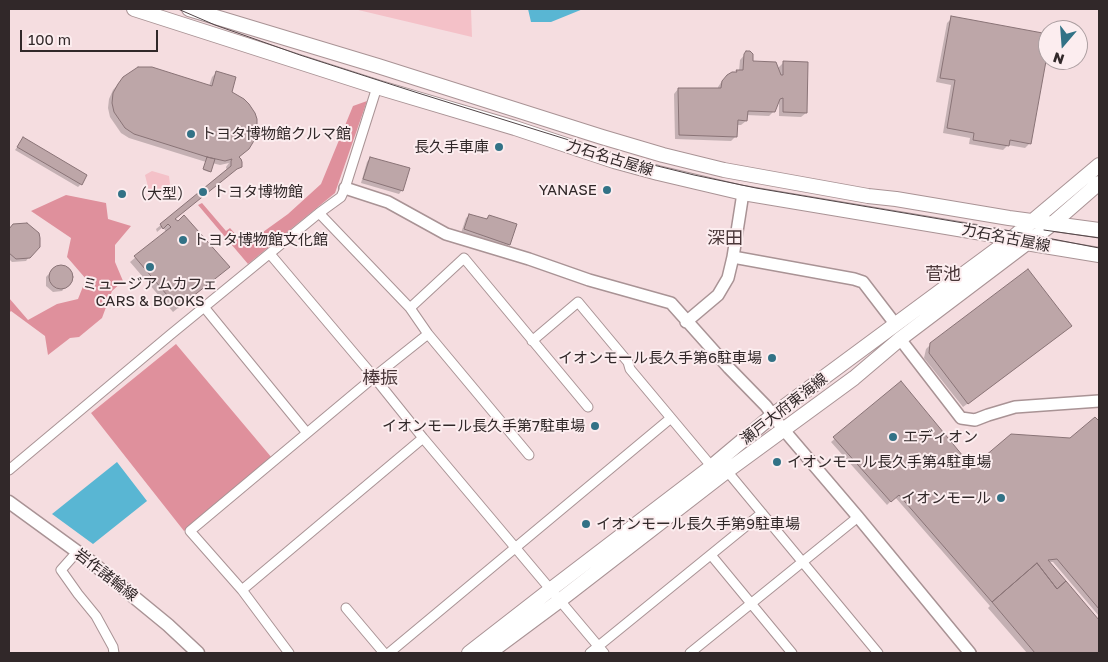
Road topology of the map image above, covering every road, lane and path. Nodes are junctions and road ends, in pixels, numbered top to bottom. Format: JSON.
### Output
{"nodes":[{"id":1,"x":134,"y":9,"type":"edge"},
{"id":2,"x":189,"y":9,"type":"edge"},
{"id":3,"x":377,"y":87,"type":"junction"},
{"id":4,"x":1099,"y":165,"type":"edge"},
{"id":5,"x":1099,"y":183,"type":"edge"},
{"id":6,"x":345,"y":188,"type":"junction"},
{"id":7,"x":743,"y":193,"type":"junction"},
{"id":8,"x":319,"y":213,"type":"junction"},
{"id":9,"x":1032,"y":220,"type":"junction"},
{"id":10,"x":1052,"y":224,"type":"junction"},
{"id":11,"x":1099,"y":230,"type":"edge"},
{"id":12,"x":1011,"y":239,"type":"junction"},
{"id":13,"x":1026,"y":243,"type":"junction"},
{"id":14,"x":270,"y":254,"type":"junction"},
{"id":15,"x":1099,"y":254,"type":"edge"},
{"id":16,"x":733,"y":257,"type":"junction"},
{"id":17,"x":204,"y":308,"type":"junction"},
{"id":18,"x":410,"y":308,"type":"junction"},
{"id":19,"x":686,"y":322,"type":"junction"},
{"id":20,"x":896,"y":325,"type":"junction"},
{"id":21,"x":428,"y":334,"type":"junction"},
{"id":22,"x":900,"y":339,"type":"junction"},
{"id":23,"x":532,"y":341,"type":"junction"},
{"id":24,"x":374,"y":377,"type":"junction"},
{"id":25,"x":1099,"y":401,"type":"edge"},
{"id":26,"x":588,"y":407,"type":"dead end"},
{"id":27,"x":773,"y":416,"type":"junction"},
{"id":28,"x":672,"y":418,"type":"junction"},
{"id":29,"x":783,"y":430,"type":"junction"},
{"id":30,"x":307,"y":433,"type":"junction"},
{"id":31,"x":423,"y":438,"type":"junction"},
{"id":32,"x":529,"y":455,"type":"dead end"},
{"id":33,"x":711,"y":468,"type":"junction"},
{"id":34,"x":9,"y":470,"type":"edge"},
{"id":35,"x":727,"y":471,"type":"junction"},
{"id":36,"x":9,"y":502,"type":"edge"},
{"id":37,"x":762,"y":513,"type":"junction"},
{"id":38,"x":858,"y":517,"type":"junction"},
{"id":39,"x":516,"y":548,"type":"junction"},
{"id":40,"x":77,"y":552,"type":"junction"},
{"id":41,"x":711,"y":555,"type":"junction"},
{"id":42,"x":802,"y":561,"type":"junction"},
{"id":43,"x":242,"y":590,"type":"junction"},
{"id":44,"x":550,"y":590,"type":"junction"},
{"id":45,"x":559,"y":601,"type":"junction"},
{"id":46,"x":750,"y":604,"type":"junction"},
{"id":47,"x":346,"y":608,"type":"dead end"},
{"id":48,"x":601,"y":650,"type":"edge"},
{"id":49,"x":695,"y":652,"type":"edge"},
{"id":50,"x":114,"y":653,"type":"edge"},
{"id":51,"x":198,"y":653,"type":"edge"},
{"id":52,"x":289,"y":653,"type":"edge"},
{"id":53,"x":384,"y":653,"type":"edge"},
{"id":54,"x":389,"y":653,"type":"edge"},
{"id":55,"x":469,"y":653,"type":"edge"},
{"id":56,"x":489,"y":653,"type":"edge"},
{"id":57,"x":590,"y":653,"type":"edge"},
{"id":58,"x":792,"y":653,"type":"edge"},
{"id":59,"x":878,"y":653,"type":"edge"},
{"id":60,"x":970,"y":653,"type":"edge"}],
"edges":[{"from":1,"to":3,"type":"main road","name":"力石名古屋線"},
{"from":2,"to":9,"type":"main road","name":"力石名古屋線"},
{"from":3,"to":6,"type":"street"},
{"from":3,"to":7,"type":"main road","name":"力石名古屋線"},
{"from":4,"to":9,"type":"main road","name":"瀬戸大府東海線"},
{"from":5,"to":10,"type":"main road","name":"瀬戸大府東海線"},
{"from":6,"to":8,"type":"street"},
{"from":6,"to":19,"type":"street"},
{"from":7,"to":12,"type":"main road","name":"力石名古屋線"},
{"from":7,"to":16,"type":"street"},
{"from":8,"to":14,"type":"street"},
{"from":8,"to":18,"type":"street"},
{"from":9,"to":10,"type":"main road","name":"力石名古屋線"},
{"from":9,"to":12,"type":"main road","name":"瀬戸大府東海線"},
{"from":10,"to":11,"type":"main road","name":"力石名古屋線"},
{"from":10,"to":13,"type":"main road","name":"瀬戸大府東海線"},
{"from":12,"to":13,"type":"main road","name":"力石名古屋線"},
{"from":12,"to":20,"type":"main road","name":"瀬戸大府東海線"},
{"from":13,"to":15,"type":"main road","name":"力石名古屋線"},
{"from":13,"to":22,"type":"main road","name":"瀬戸大府東海線"},
{"from":14,"to":17,"type":"street"},
{"from":14,"to":24,"type":"street"},
{"from":16,"to":19,"type":"street"},
{"from":16,"to":20,"type":"street"},
{"from":17,"to":30,"type":"street"},
{"from":17,"to":34,"type":"street"},
{"from":18,"to":21,"type":"street"},
{"from":18,"to":23,"type":"street"},
{"from":19,"to":27,"type":"street"},
{"from":20,"to":27,"type":"main road","name":"瀬戸大府東海線"},
{"from":21,"to":24,"type":"street"},
{"from":21,"to":32,"type":"street"},
{"from":22,"to":25,"type":"street"},
{"from":22,"to":29,"type":"main road","name":"瀬戸大府東海線"},
{"from":23,"to":26,"type":"street"},
{"from":23,"to":28,"type":"street"},
{"from":24,"to":30,"type":"street"},
{"from":24,"to":31,"type":"street"},
{"from":27,"to":29,"type":"street"},
{"from":27,"to":33,"type":"main road","name":"瀬戸大府東海線"},
{"from":28,"to":33,"type":"street"},
{"from":28,"to":39,"type":"street"},
{"from":29,"to":35,"type":"main road","name":"瀬戸大府東海線"},
{"from":29,"to":38,"type":"street"},
{"from":30,"to":43,"type":"street"},
{"from":31,"to":39,"type":"street"},
{"from":31,"to":43,"type":"street"},
{"from":33,"to":44,"type":"main road","name":"瀬戸大府東海線"},
{"from":35,"to":37,"type":"street"},
{"from":35,"to":45,"type":"main road","name":"瀬戸大府東海線"},
{"from":36,"to":40,"type":"main road","name":"岩作諸輪線"},
{"from":37,"to":41,"type":"street"},
{"from":37,"to":42,"type":"street"},
{"from":38,"to":42,"type":"street"},
{"from":38,"to":60,"type":"street"},
{"from":39,"to":44,"type":"street"},
{"from":39,"to":54,"type":"street"},
{"from":40,"to":50,"type":"street"},
{"from":40,"to":51,"type":"main road","name":"岩作諸輪線"},
{"from":41,"to":46,"type":"street"},
{"from":41,"to":48,"type":"street"},
{"from":42,"to":46,"type":"street"},
{"from":42,"to":59,"type":"street"},
{"from":43,"to":52,"type":"street"},
{"from":44,"to":45,"type":"street"},
{"from":44,"to":55,"type":"main road","name":"瀬戸大府東海線"},
{"from":45,"to":48,"type":"street"},
{"from":45,"to":56,"type":"main road","name":"瀬戸大府東海線"},
{"from":46,"to":49,"type":"street"},
{"from":46,"to":58,"type":"street"},
{"from":47,"to":53,"type":"street"},
{"from":48,"to":57,"type":"street"}]}
